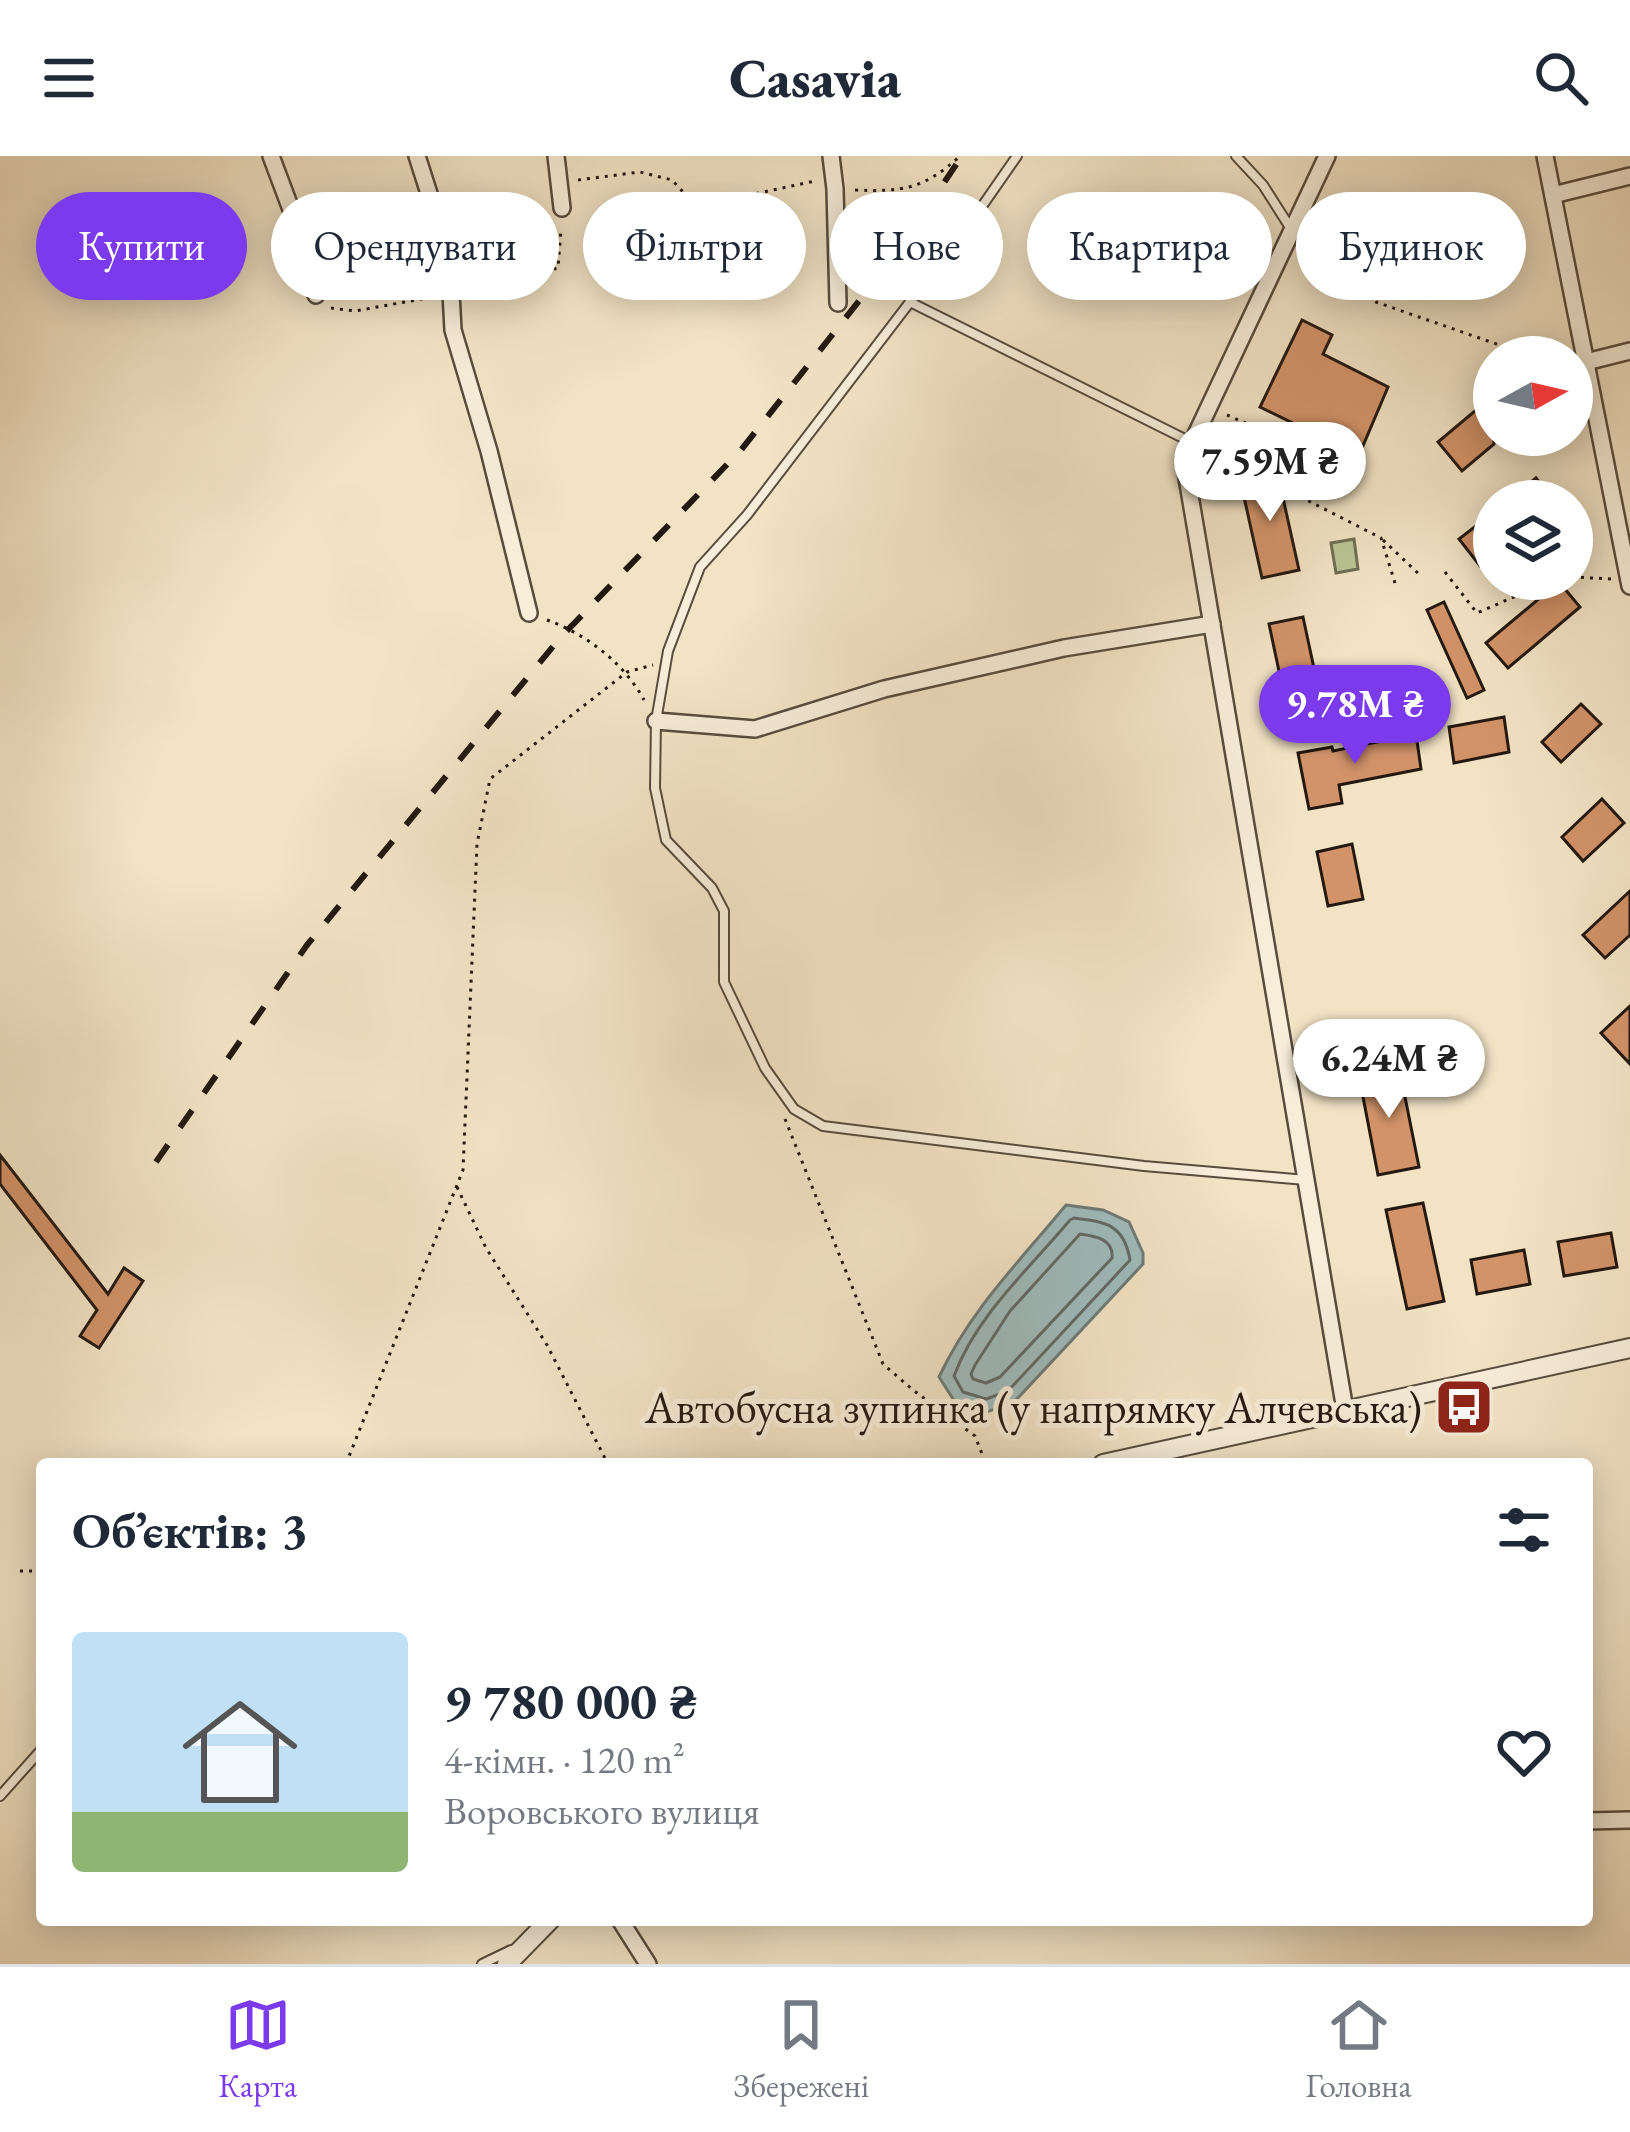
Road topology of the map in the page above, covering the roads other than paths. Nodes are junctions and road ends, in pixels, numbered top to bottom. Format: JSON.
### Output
{"nodes":[{"id":1,"x":271,"y":156,"type":"edge"},
{"id":2,"x":417,"y":156,"type":"edge"},
{"id":3,"x":556,"y":156,"type":"edge"},
{"id":4,"x":831,"y":156,"type":"edge"},
{"id":5,"x":1017,"y":156,"type":"edge"},
{"id":6,"x":1236,"y":156,"type":"edge"},
{"id":7,"x":1327,"y":156,"type":"edge"},
{"id":8,"x":1545,"y":156,"type":"edge"},
{"id":9,"x":1630,"y":176,"type":"edge"},
{"id":10,"x":284,"y":192,"type":"edge"},
{"id":11,"x":1553,"y":194,"type":"junction"},
{"id":12,"x":562,"y":208,"type":"road end"},
{"id":13,"x":1292,"y":231,"type":"junction"},
{"id":14,"x":910,"y":302,"type":"junction"},
{"id":15,"x":838,"y":303,"type":"dead end"},
{"id":16,"x":1581,"y":336,"type":"edge"},
{"id":17,"x":1630,"y":351,"type":"edge"},
{"id":18,"x":1593,"y":360,"type":"edge"},
{"id":19,"x":1593,"y":390,"type":"edge"},
{"id":20,"x":1192,"y":442,"type":"junction"},
{"id":21,"x":1622,"y":507,"type":"edge"},
{"id":22,"x":1629,"y":583,"type":"edge"},
{"id":23,"x":529,"y":613,"type":"road end"},
{"id":24,"x":1212,"y":624,"type":"junction"},
{"id":25,"x":656,"y":721,"type":"junction"},
{"id":26,"x":1306,"y":1180,"type":"junction"},
{"id":27,"x":1630,"y":1348,"type":"edge"},
{"id":28,"x":1345,"y":1409,"type":"junction"},
{"id":29,"x":1129,"y":1458,"type":"edge"},
{"id":30,"x":36,"y":1756,"type":"edge"},
{"id":31,"x":0,"y":1796,"type":"edge"},
{"id":32,"x":1593,"y":1820,"type":"edge"},
{"id":33,"x":1630,"y":1820,"type":"edge"},
{"id":34,"x":544,"y":1926,"type":"edge"},
{"id":35,"x":624,"y":1926,"type":"edge"},
{"id":36,"x":528,"y":1942,"type":"junction"},
{"id":37,"x":482,"y":1964,"type":"edge"},
{"id":38,"x":507,"y":1964,"type":"edge"},
{"id":39,"x":648,"y":1964,"type":"edge"}],
"edges":[{"from":1,"to":10,"type":"street"},
{"from":2,"to":23,"type":"street"},
{"from":3,"to":12,"type":"street"},
{"from":4,"to":15,"type":"street"},
{"from":5,"to":14,"type":"lane"},
{"from":6,"to":13,"type":"lane"},
{"from":7,"to":13,"type":"street"},
{"from":8,"to":11,"type":"street"},
{"from":9,"to":11,"type":"street"},
{"from":11,"to":16,"type":"street"},
{"from":13,"to":20,"type":"street"},
{"from":14,"to":20,"type":"lane"},
{"from":14,"to":25,"type":"lane"},
{"from":17,"to":18,"type":"street"},
{"from":19,"to":21,"type":"street"},
{"from":20,"to":24,"type":"street"},
{"from":21,"to":22,"type":"street"},
{"from":24,"to":25,"type":"street"},
{"from":24,"to":26,"type":"street"},
{"from":25,"to":26,"type":"lane"},
{"from":26,"to":28,"type":"street"},
{"from":27,"to":28,"type":"street"},
{"from":28,"to":29,"type":"street"},
{"from":30,"to":31,"type":"lane"},
{"from":32,"to":33,"type":"street"},
{"from":34,"to":36,"type":"street"},
{"from":35,"to":39,"type":"street"},
{"from":36,"to":37,"type":"lane"},
{"from":36,"to":38,"type":"street"}]}
